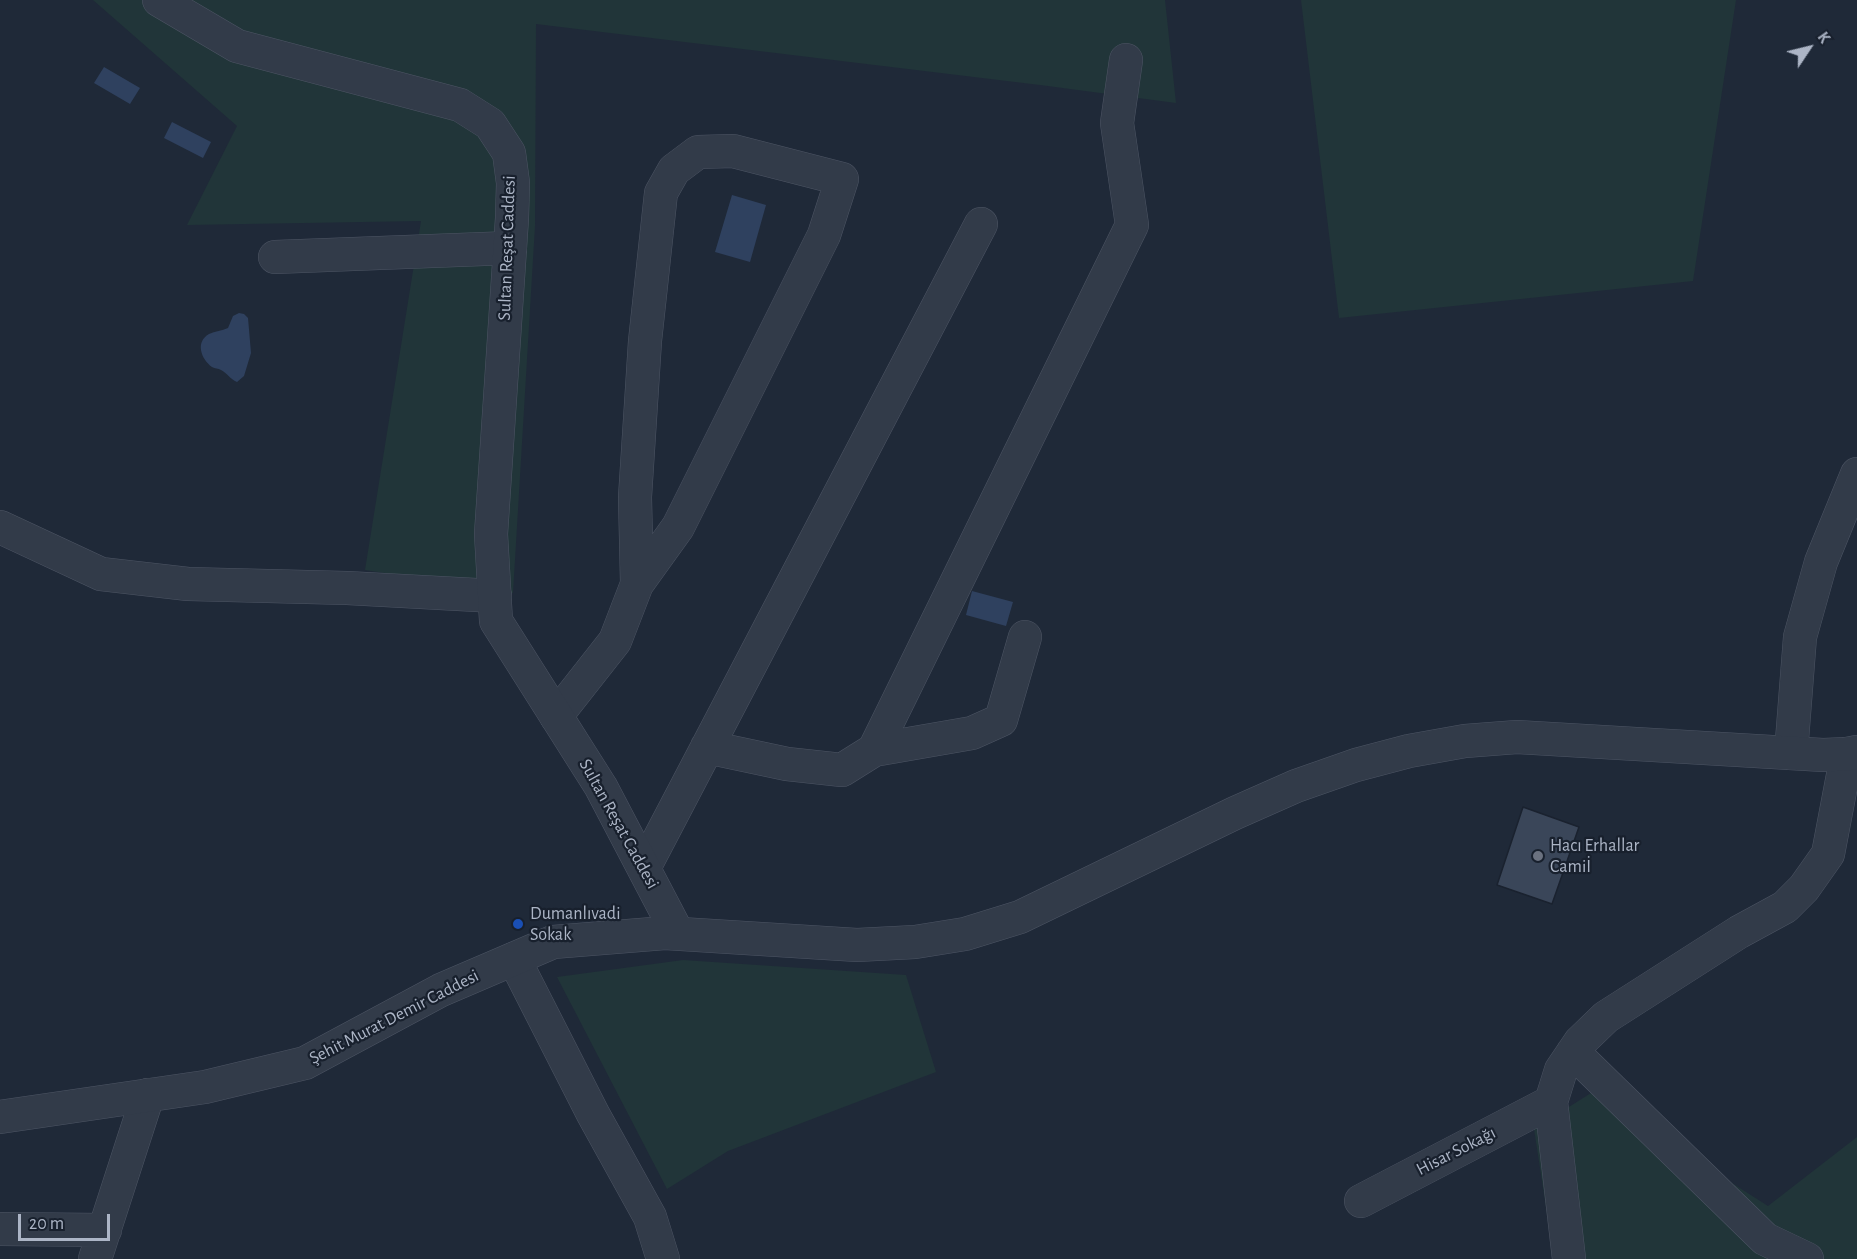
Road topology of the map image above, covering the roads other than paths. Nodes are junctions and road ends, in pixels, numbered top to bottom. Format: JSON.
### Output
{"nodes":[{"id":1,"x":159,"y":0,"type":"edge"},
{"id":2,"x":1126,"y":60,"type":"dead end"},
{"id":3,"x":981,"y":224,"type":"dead end"},
{"id":4,"x":510,"y":248,"type":"junction"},
{"id":5,"x":275,"y":257,"type":"dead end"},
{"id":6,"x":1857,"y":474,"type":"edge"},
{"id":7,"x":0,"y":527,"type":"edge"},
{"id":8,"x":637,"y":584,"type":"junction"},
{"id":9,"x":495,"y":596,"type":"junction"},
{"id":10,"x":1025,"y":637,"type":"dead end"},
{"id":11,"x":556,"y":716,"type":"junction"},
{"id":12,"x":707,"y":747,"type":"junction"},
{"id":13,"x":874,"y":750,"type":"junction"},
{"id":14,"x":1791,"y":753,"type":"junction"},
{"id":15,"x":1852,"y":753,"type":"edge"},
{"id":16,"x":644,"y":868,"type":"junction"},
{"id":17,"x":678,"y":934,"type":"junction"},
{"id":18,"x":514,"y":959,"type":"junction"},
{"id":19,"x":1573,"y":1052,"type":"junction"},
{"id":20,"x":148,"y":1095,"type":"junction"},
{"id":21,"x":1551,"y":1102,"type":"junction"},
{"id":22,"x":0,"y":1117,"type":"edge"},
{"id":23,"x":1361,"y":1201,"type":"dead end"},
{"id":24,"x":0,"y":1229,"type":"edge"},
{"id":25,"x":100,"y":1244,"type":"edge"},
{"id":26,"x":663,"y":1259,"type":"edge"},
{"id":27,"x":1569,"y":1259,"type":"edge"},
{"id":28,"x":1806,"y":1259,"type":"edge"}],
"edges":[{"from":1,"to":4,"type":"street","name":"Sultan Reşat Caddesi"},
{"from":2,"to":13,"type":"street"},
{"from":3,"to":12,"type":"street"},
{"from":4,"to":5,"type":"street"},
{"from":4,"to":9,"type":"street","name":"Sultan Reşat Caddesi"},
{"from":6,"to":14,"type":"street"},
{"from":7,"to":9,"type":"street"},
{"from":8,"to":8,"type":"street"},
{"from":8,"to":11,"type":"street"},
{"from":9,"to":11,"type":"street","name":"Sultan Reşat Caddesi"},
{"from":10,"to":13,"type":"street"},
{"from":11,"to":16,"type":"street","name":"Sultan Reşat Caddesi"},
{"from":12,"to":13,"type":"street"},
{"from":12,"to":16,"type":"street"},
{"from":14,"to":15,"type":"street","name":"Şehit Murat Demir Caddesi"},
{"from":14,"to":17,"type":"street","name":"Şehit Murat Demir Caddesi"},
{"from":15,"to":19,"type":"street"},
{"from":16,"to":17,"type":"street","name":"Sultan Reşat Caddesi"},
{"from":17,"to":18,"type":"street","name":"Şehit Murat Demir Caddesi"},
{"from":18,"to":20,"type":"street","name":"Şehit Murat Demir Caddesi"},
{"from":18,"to":26,"type":"street"},
{"from":19,"to":21,"type":"street"},
{"from":19,"to":28,"type":"street"},
{"from":20,"to":22,"type":"street","name":"Şehit Murat Demir Caddesi"},
{"from":20,"to":25,"type":"street"},
{"from":21,"to":23,"type":"street","name":"Hisar Sokağı"},
{"from":21,"to":27,"type":"street"},
{"from":24,"to":25,"type":"street"}]}
